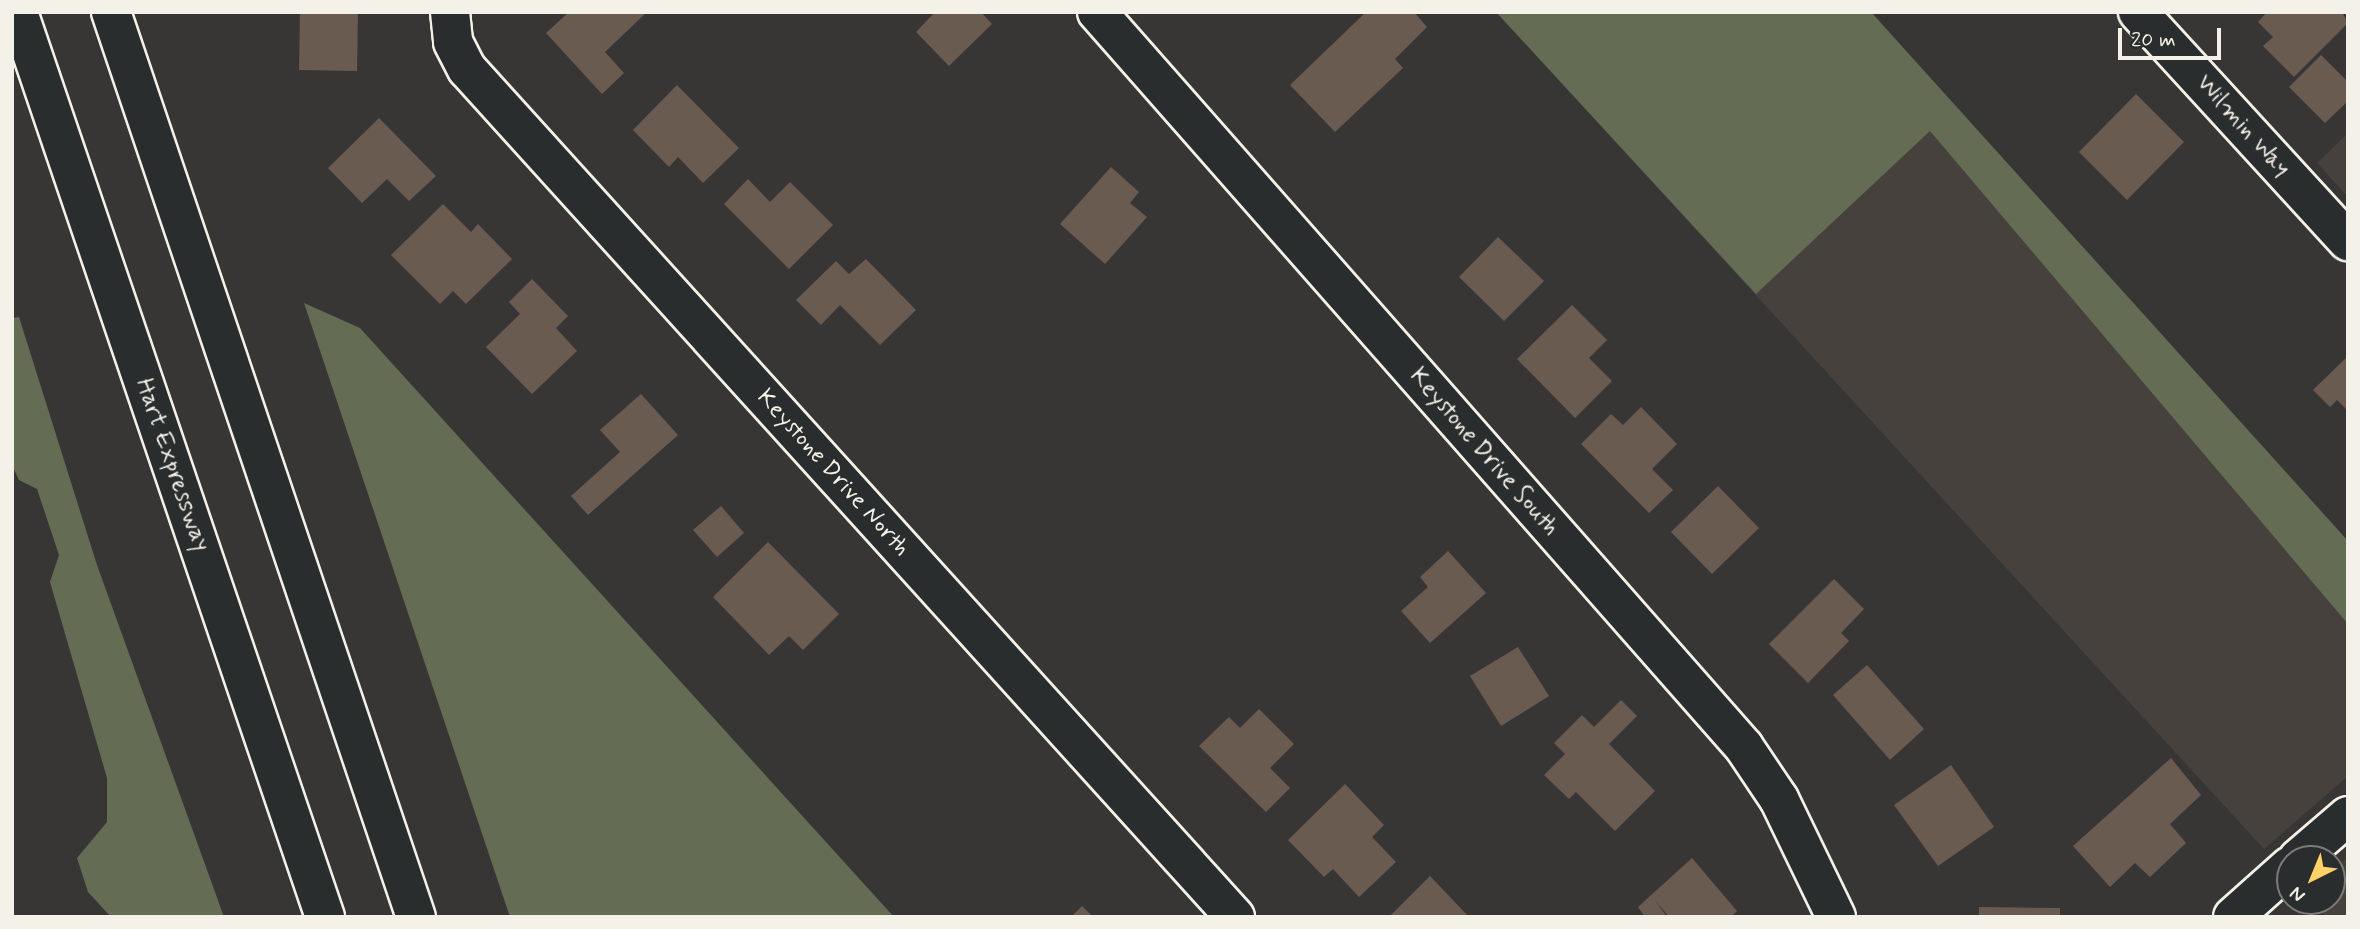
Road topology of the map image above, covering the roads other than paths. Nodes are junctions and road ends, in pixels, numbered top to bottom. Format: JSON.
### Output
{"nodes":[{"id":1,"x":18,"y":12,"type":"edge"},
{"id":2,"x":111,"y":12,"type":"edge"},
{"id":3,"x":132,"y":12,"type":"edge"},
{"id":4,"x":1097,"y":12,"type":"edge"},
{"id":5,"x":2141,"y":13,"type":"edge"},
{"id":6,"x":449,"y":16,"type":"edge"},
{"id":7,"x":12,"y":19,"type":"edge"},
{"id":8,"x":45,"y":91,"type":"junction"},
{"id":9,"x":171,"y":190,"type":"junction"},
{"id":10,"x":2348,"y":241,"type":"edge"},
{"id":11,"x":2348,"y":816,"type":"edge"},
{"id":12,"x":2314,"y":845,"type":"edge"},
{"id":13,"x":2276,"y":879,"type":"edge"},
{"id":14,"x":325,"y":917,"type":"edge"},
{"id":15,"x":416,"y":917,"type":"edge"},
{"id":16,"x":1235,"y":917,"type":"edge"},
{"id":17,"x":1836,"y":917,"type":"edge"},
{"id":18,"x":2233,"y":917,"type":"edge"}],
"edges":[{"from":1,"to":8,"type":"main road","name":"Hart Expressway"},
{"from":2,"to":9,"type":"main road"},
{"from":3,"to":9,"type":"main road"},
{"from":4,"to":17,"type":"main road","name":"Keystone Drive South"},
{"from":5,"to":10,"type":"main road","name":"Wilmin Way"},
{"from":6,"to":16,"type":"main road","name":"Keystone Drive North"},
{"from":7,"to":8,"type":"main road"},
{"from":8,"to":14,"type":"main road","name":"Hart Expressway"},
{"from":9,"to":15,"type":"main road"},
{"from":11,"to":12,"type":"main road"},
{"from":13,"to":18,"type":"main road"}]}
